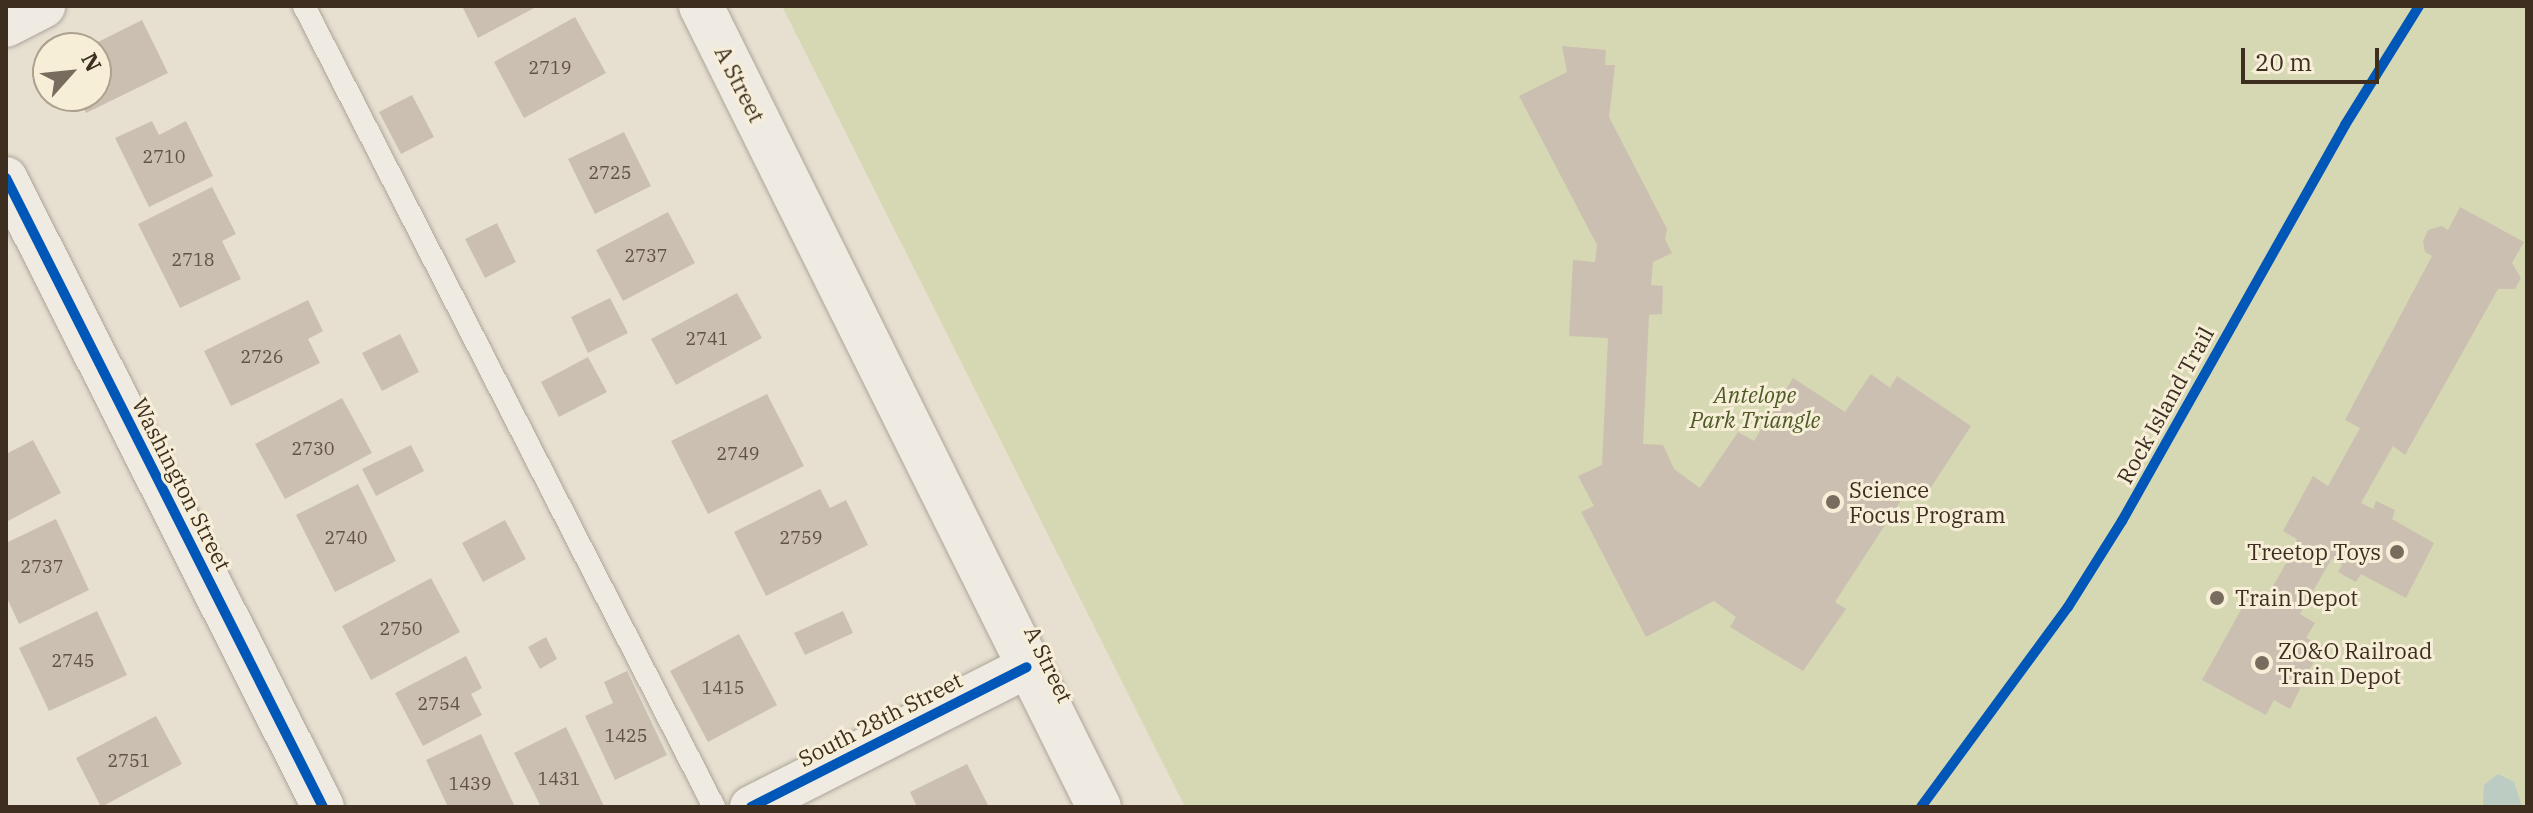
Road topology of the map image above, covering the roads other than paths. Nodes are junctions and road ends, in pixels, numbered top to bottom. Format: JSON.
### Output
{"nodes":[{"id":1,"x":43,"y":6,"type":"edge"},
{"id":2,"x":304,"y":6,"type":"edge"},
{"id":3,"x":701,"y":6,"type":"edge"},
{"id":4,"x":6,"y":25,"type":"edge"},
{"id":5,"x":6,"y":178,"type":"edge"},
{"id":6,"x":1027,"y":667,"type":"junction"},
{"id":7,"x":323,"y":807,"type":"edge"},
{"id":8,"x":714,"y":807,"type":"edge"},
{"id":9,"x":751,"y":807,"type":"edge"},
{"id":10,"x":1099,"y":807,"type":"edge"}],
"edges":[{"from":1,"to":4,"type":"main road"},
{"from":2,"to":8,"type":"lane"},
{"from":3,"to":6,"type":"main road","name":"A Street"},
{"from":5,"to":7,"type":"street","name":"Washington Street"},
{"from":6,"to":9,"type":"street","name":"South 28th Street"},
{"from":6,"to":10,"type":"main road","name":"A Street"}]}
